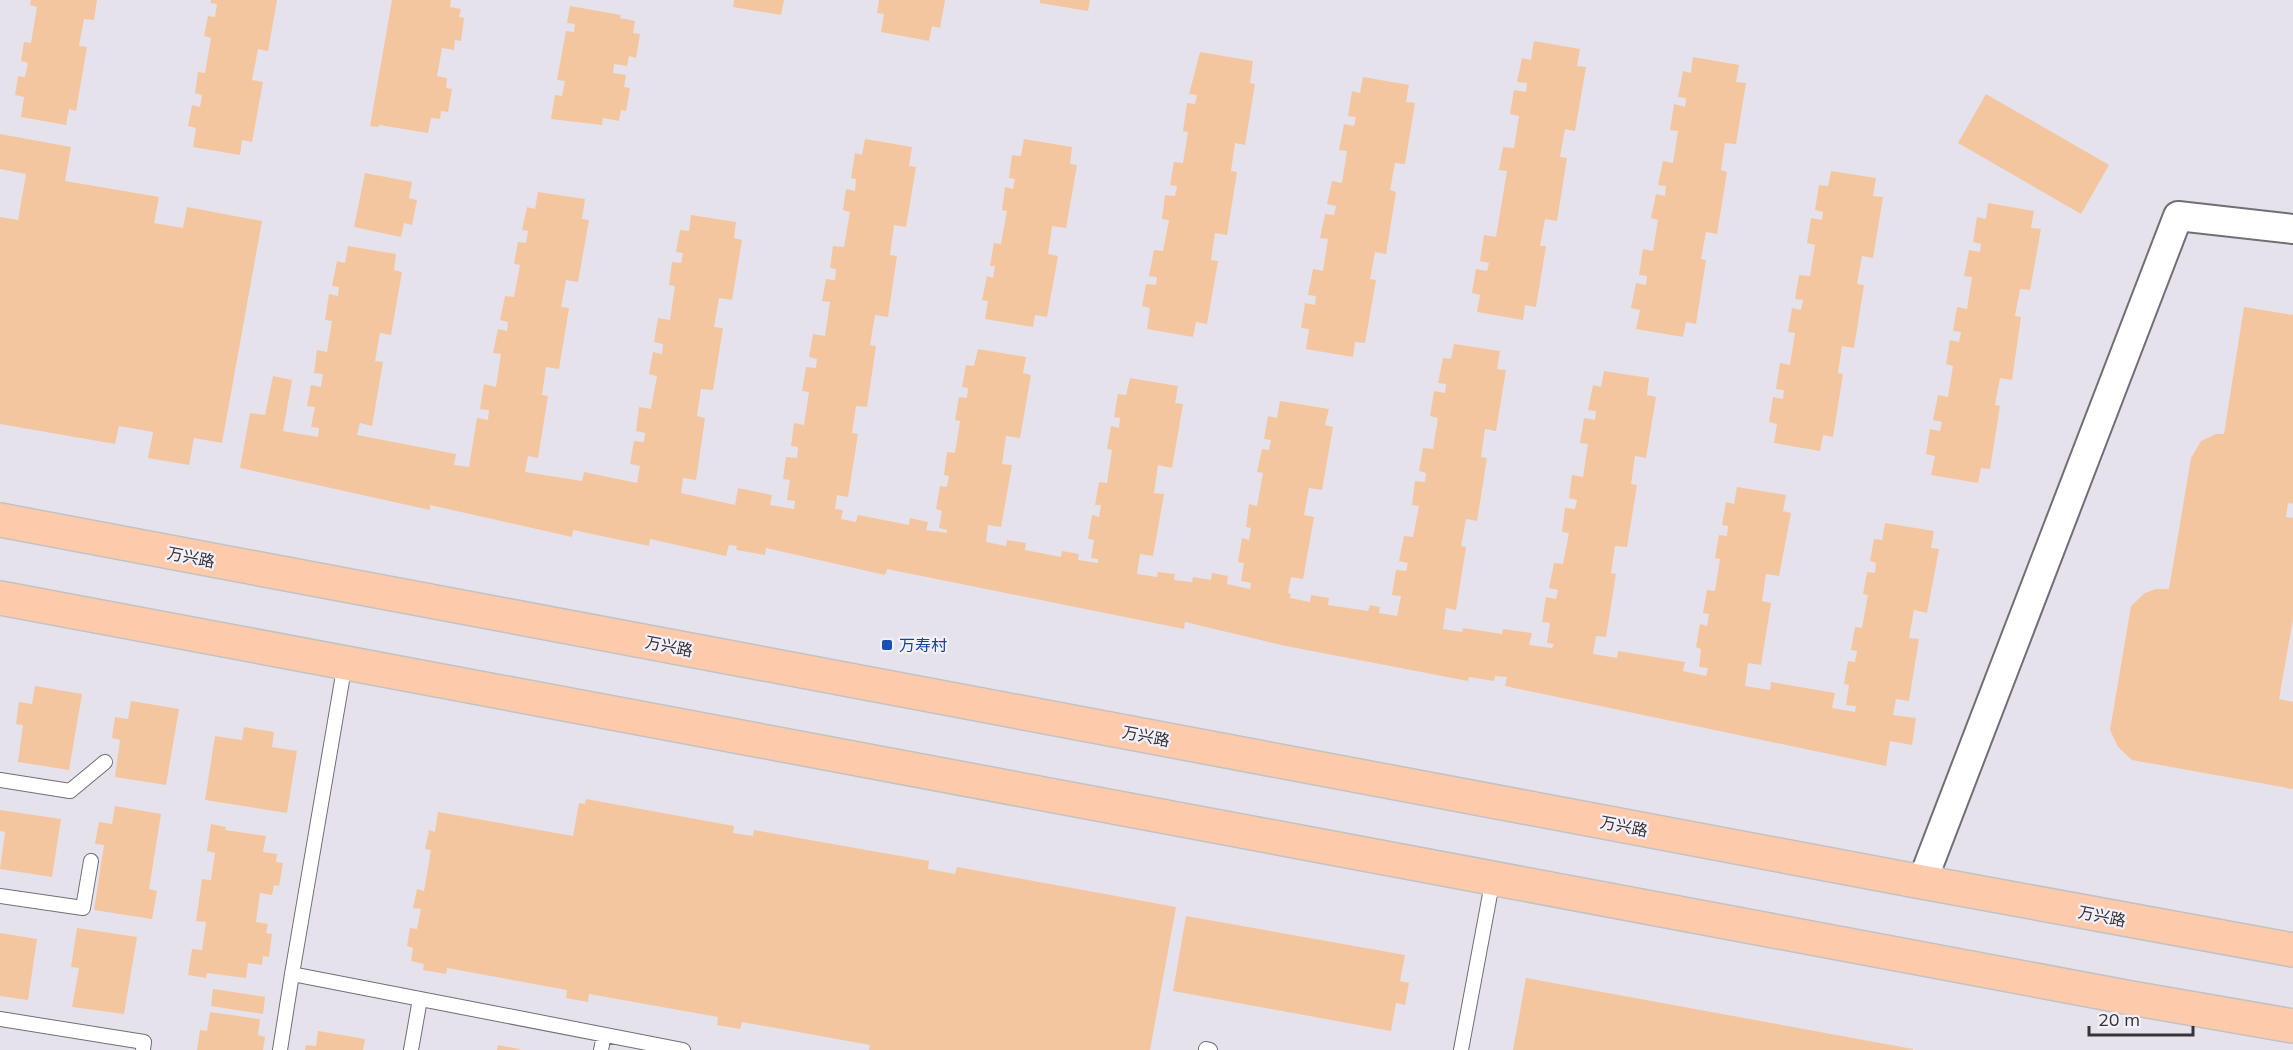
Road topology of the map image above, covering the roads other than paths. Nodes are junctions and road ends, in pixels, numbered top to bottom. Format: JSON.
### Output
{"nodes":[{"id":1,"x":2293,"y":229,"type":"edge"},
{"id":2,"x":0,"y":520,"type":"edge"},
{"id":3,"x":0,"y":598,"type":"edge"},
{"id":4,"x":345,"y":663,"type":"junction"},
{"id":5,"x":105,"y":762,"type":"dead end"},
{"id":6,"x":0,"y":780,"type":"edge"},
{"id":7,"x":91,"y":861,"type":"dead end"},
{"id":8,"x":1493,"y":879,"type":"junction"},
{"id":9,"x":1922,"y":882,"type":"junction"},
{"id":10,"x":0,"y":896,"type":"edge"},
{"id":11,"x":2293,"y":950,"type":"edge"},
{"id":12,"x":292,"y":975,"type":"junction"},
{"id":13,"x":420,"y":999,"type":"junction"},
{"id":14,"x":0,"y":1019,"type":"edge"},
{"id":15,"x":2293,"y":1026,"type":"edge"},
{"id":16,"x":604,"y":1035,"type":"junction"},
{"id":17,"x":143,"y":1050,"type":"edge"},
{"id":18,"x":280,"y":1050,"type":"edge"},
{"id":19,"x":411,"y":1050,"type":"edge"},
{"id":20,"x":601,"y":1050,"type":"edge"},
{"id":21,"x":683,"y":1050,"type":"edge"},
{"id":22,"x":1461,"y":1050,"type":"edge"}],
"edges":[{"from":1,"to":9,"type":"street"},
{"from":2,"to":9,"type":"main road","name":"万兴路"},
{"from":3,"to":4,"type":"main road"},
{"from":4,"to":8,"type":"main road"},
{"from":4,"to":12,"type":"lane"},
{"from":5,"to":6,"type":"lane"},
{"from":7,"to":10,"type":"lane"},
{"from":8,"to":15,"type":"main road"},
{"from":8,"to":22,"type":"lane"},
{"from":9,"to":11,"type":"main road","name":"万兴路"},
{"from":12,"to":13,"type":"lane"},
{"from":12,"to":18,"type":"lane"},
{"from":13,"to":16,"type":"lane"},
{"from":13,"to":19,"type":"lane"},
{"from":14,"to":17,"type":"lane"},
{"from":16,"to":20,"type":"lane"},
{"from":16,"to":21,"type":"lane"}]}
